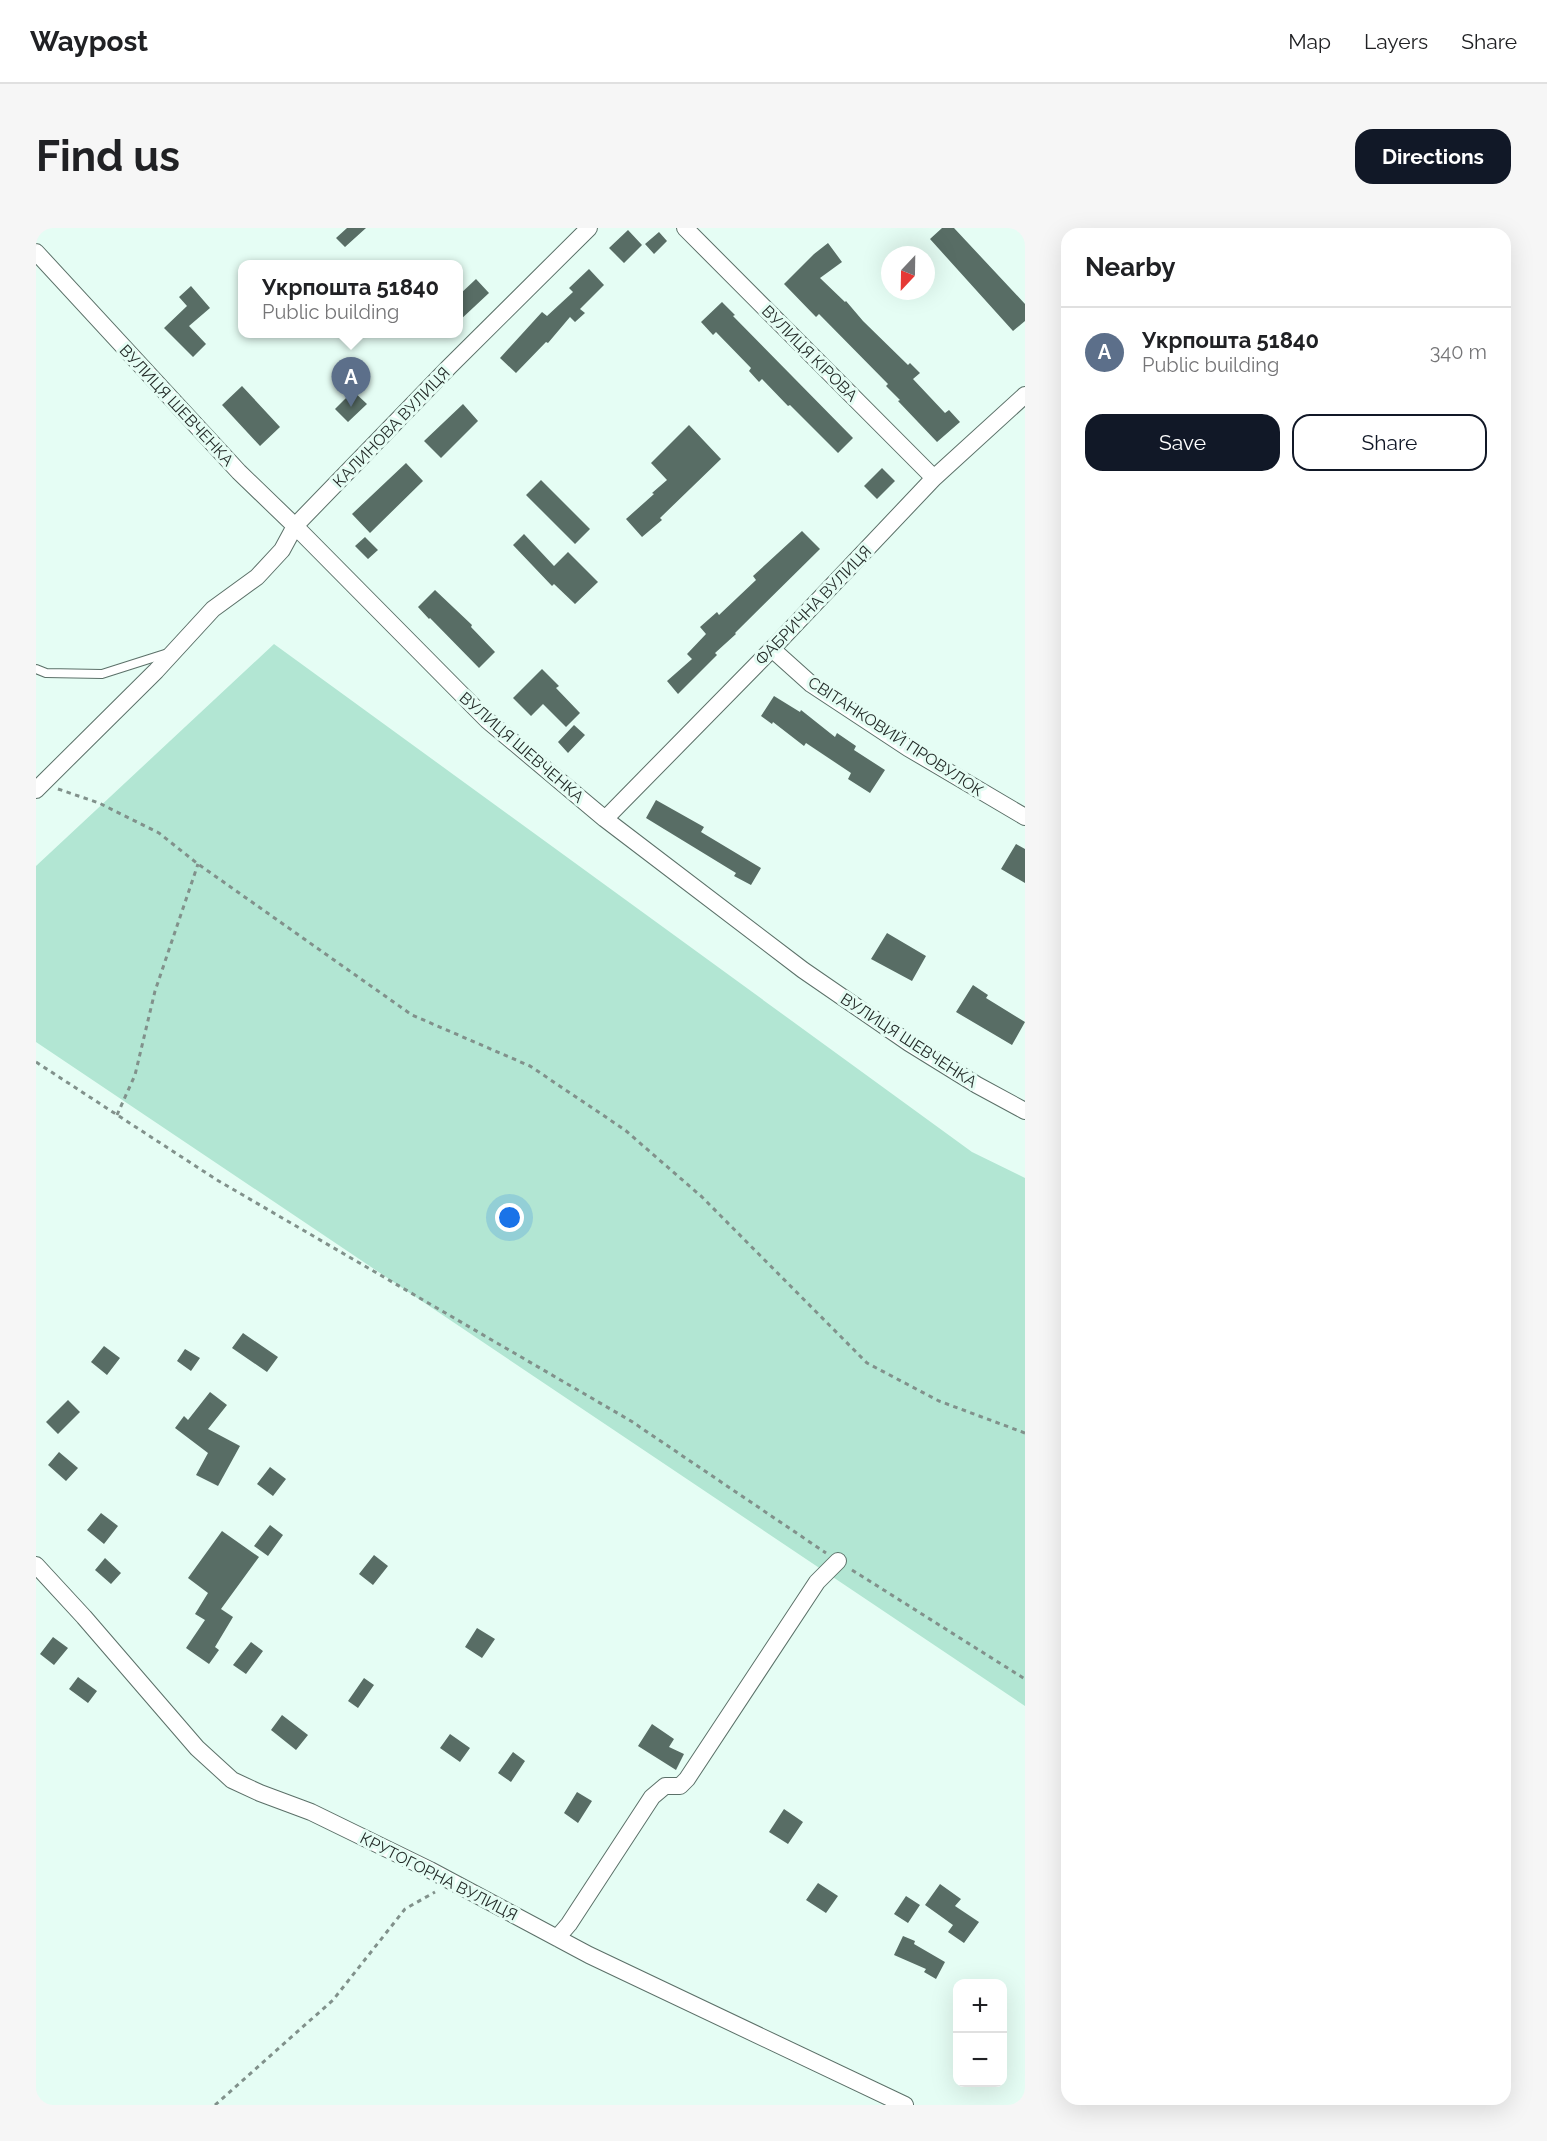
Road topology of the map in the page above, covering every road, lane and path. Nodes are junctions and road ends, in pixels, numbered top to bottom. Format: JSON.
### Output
{"nodes":[{"id":1,"x":589,"y":228,"type":"edge"},
{"id":2,"x":685,"y":228,"type":"edge"},
{"id":3,"x":36,"y":252,"type":"edge"},
{"id":4,"x":1025,"y":395,"type":"edge"},
{"id":5,"x":934,"y":478,"type":"junction"},
{"id":6,"x":295,"y":526,"type":"junction"},
{"id":7,"x":772,"y":649,"type":"junction"},
{"id":8,"x":174,"y":651,"type":"junction"},
{"id":9,"x":36,"y":669,"type":"edge"},
{"id":10,"x":38,"y":784,"type":"edge"},
{"id":11,"x":1025,"y":817,"type":"edge"},
{"id":12,"x":605,"y":819,"type":"junction"},
{"id":13,"x":198,"y":864,"type":"junction"},
{"id":14,"x":36,"y":1062,"type":"edge"},
{"id":15,"x":1025,"y":1111,"type":"edge"},
{"id":16,"x":117,"y":1115,"type":"junction"},
{"id":17,"x":1025,"y":1433,"type":"edge"},
{"id":18,"x":838,"y":1561,"type":"junction"},
{"id":19,"x":36,"y":1565,"type":"edge"},
{"id":20,"x":1025,"y":1679,"type":"edge"},
{"id":21,"x":452,"y":1882,"type":"junction"},
{"id":22,"x":557,"y":1938,"type":"junction"},
{"id":23,"x":215,"y":2105,"type":"edge"},
{"id":24,"x":905,"y":2105,"type":"edge"}],
"edges":[{"from":1,"to":6,"type":"street","name":"КАЛИНОВА ВУЛИЦЯ"},
{"from":2,"to":5,"type":"street","name":"ВУЛИЦЯ КІРОВА"},
{"from":3,"to":6,"type":"street","name":"ВУЛИЦЯ ШЕВЧЕНКА"},
{"from":4,"to":5,"type":"street","name":"ФАБРИЧНА ВУЛИЦЯ"},
{"from":5,"to":7,"type":"street","name":"ФАБРИЧНА ВУЛИЦЯ"},
{"from":6,"to":8,"type":"street","name":"КАЛИНОВА ВУЛИЦЯ"},
{"from":6,"to":12,"type":"street","name":"ВУЛИЦЯ ШЕВЧЕНКА"},
{"from":7,"to":11,"type":"street","name":"СВІТАНКОВИЙ ПРОВУЛОК"},
{"from":7,"to":12,"type":"street","name":"ФАБРИЧНА ВУЛИЦЯ"},
{"from":8,"to":9,"type":"lane"},
{"from":8,"to":10,"type":"street","name":"КАЛИНОВА ВУЛИЦЯ"},
{"from":10,"to":13,"type":"path"},
{"from":12,"to":15,"type":"street","name":"ВУЛИЦЯ ШЕВЧЕНКА"},
{"from":13,"to":16,"type":"path"},
{"from":13,"to":17,"type":"path"},
{"from":14,"to":16,"type":"path"},
{"from":16,"to":18,"type":"path"},
{"from":18,"to":20,"type":"path"},
{"from":18,"to":22,"type":"street"},
{"from":19,"to":21,"type":"street","name":"КРУТОГОРНА ВУЛИЦЯ"},
{"from":21,"to":22,"type":"street","name":"КРУТОГОРНА ВУЛИЦЯ"},
{"from":21,"to":23,"type":"path"},
{"from":22,"to":24,"type":"street","name":"КРУТОГОРНА ВУЛИЦЯ"}]}
